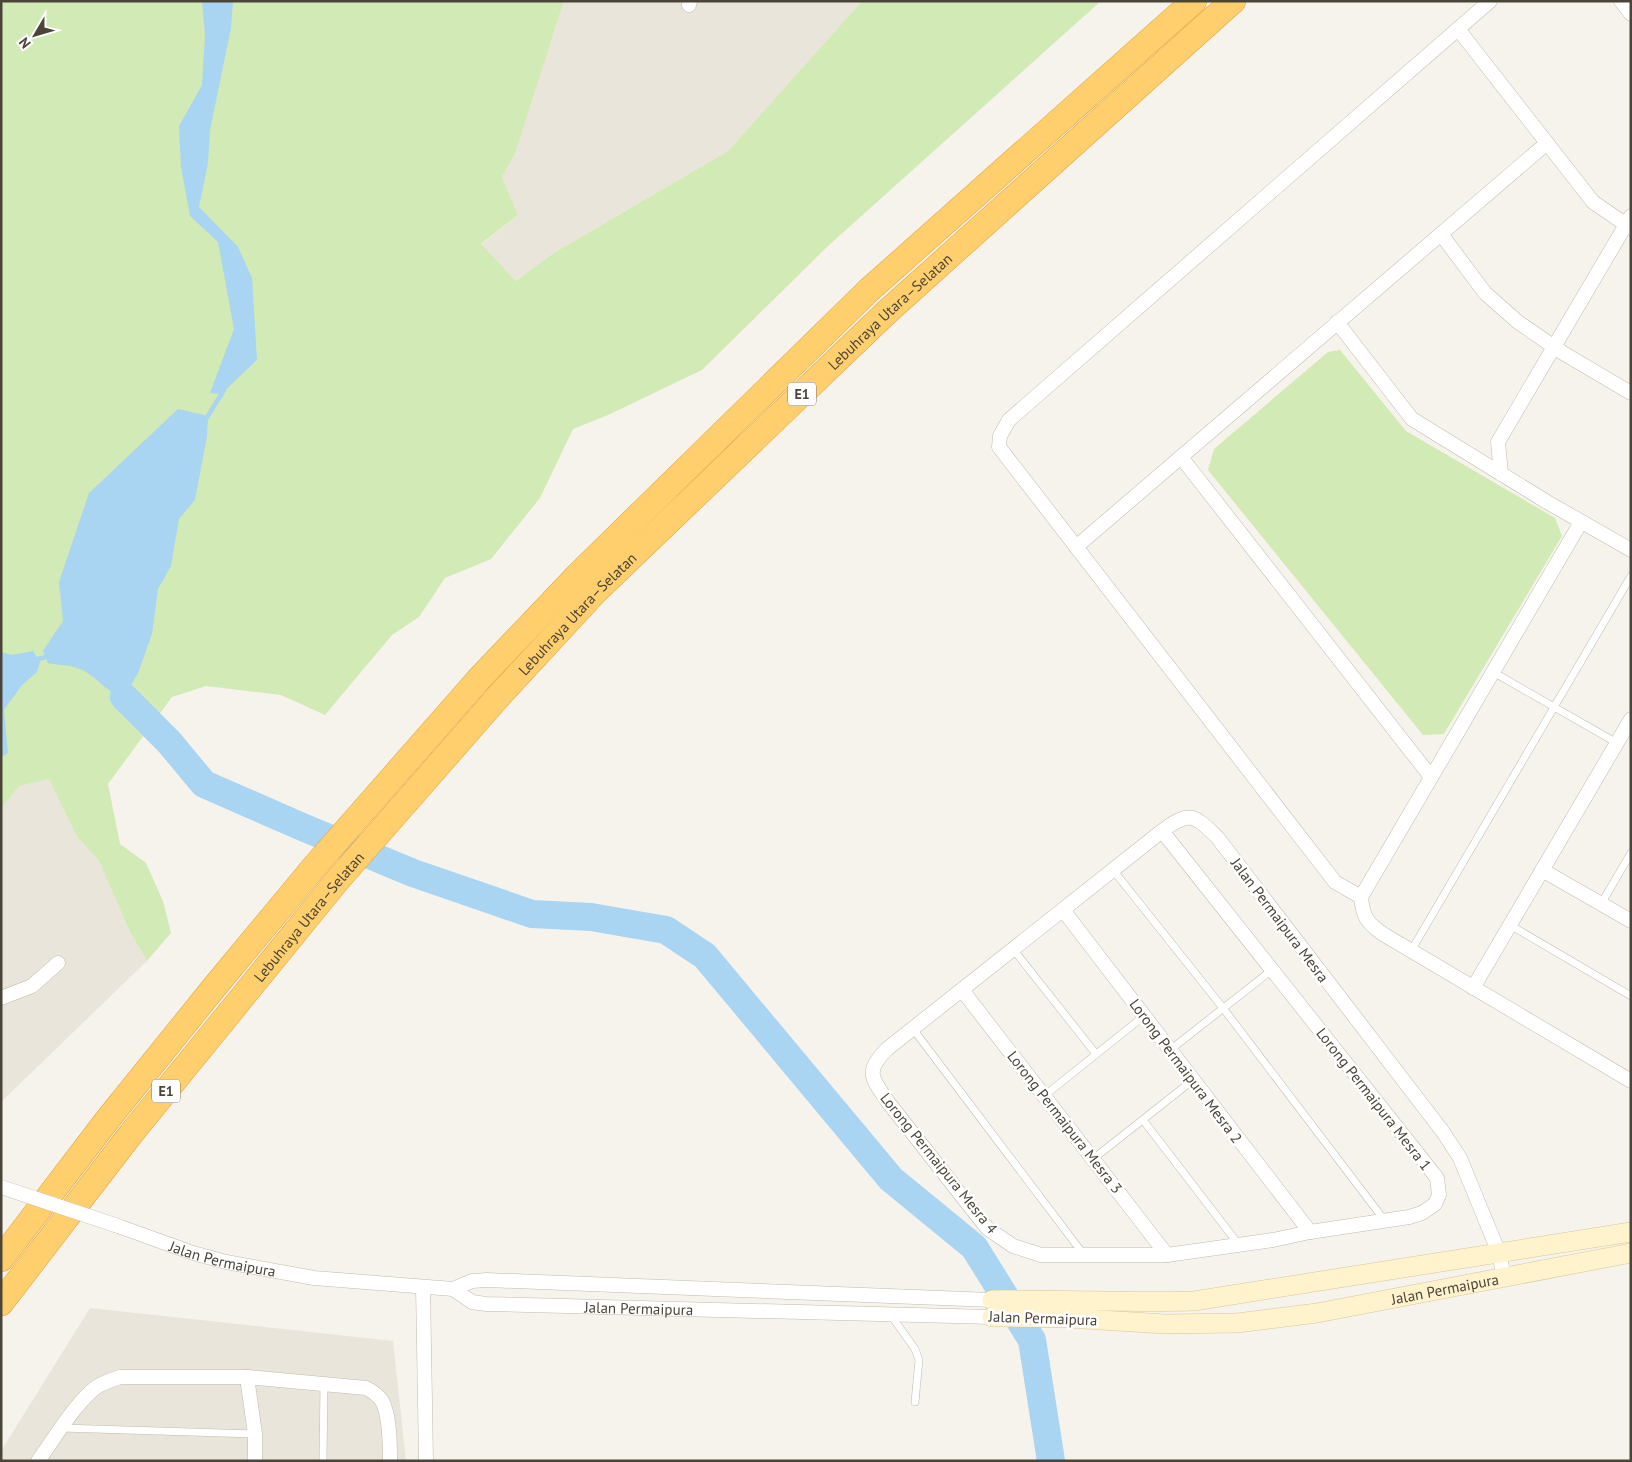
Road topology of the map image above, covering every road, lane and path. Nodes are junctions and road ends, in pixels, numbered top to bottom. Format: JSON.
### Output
{"nodes":[{"id":1,"x":1194,"y":1,"type":"edge"},
{"id":2,"x":1233,"y":1,"type":"edge"},
{"id":3,"x":1490,"y":1,"type":"edge"},
{"id":4,"x":1621,"y":1,"type":"edge"},
{"id":5,"x":1631,"y":14,"type":"edge"},
{"id":6,"x":1458,"y":29,"type":"junction"},
{"id":7,"x":1547,"y":143,"type":"junction"},
{"id":8,"x":1629,"y":223,"type":"edge"},
{"id":9,"x":1441,"y":234,"type":"junction"},
{"id":10,"x":1338,"y":322,"type":"junction"},
{"id":11,"x":1554,"y":347,"type":"junction"},
{"id":12,"x":1631,"y":393,"type":"edge"},
{"id":13,"x":1181,"y":456,"type":"junction"},
{"id":14,"x":1501,"y":474,"type":"junction"},
{"id":15,"x":1581,"y":522,"type":"junction"},
{"id":16,"x":1076,"y":547,"type":"junction"},
{"id":17,"x":1631,"y":550,"type":"edge"},
{"id":18,"x":1631,"y":576,"type":"edge"},
{"id":19,"x":1493,"y":672,"type":"junction"},
{"id":20,"x":1554,"y":707,"type":"junction"},
{"id":21,"x":1631,"y":719,"type":"edge"},
{"id":22,"x":1617,"y":743,"type":"junction"},
{"id":23,"x":1431,"y":777,"type":"junction"},
{"id":24,"x":1162,"y":831,"type":"junction"},
{"id":25,"x":1631,"y":853,"type":"edge"},
{"id":26,"x":1113,"y":870,"type":"junction"},
{"id":27,"x":1542,"y":870,"type":"junction"},
{"id":28,"x":1361,"y":897,"type":"junction"},
{"id":29,"x":1601,"y":904,"type":"junction"},
{"id":30,"x":1063,"y":910,"type":"junction"},
{"id":31,"x":1631,"y":921,"type":"edge"},
{"id":32,"x":1510,"y":925,"type":"junction"},
{"id":33,"x":1013,"y":949,"type":"junction"},
{"id":34,"x":1411,"y":951,"type":"junction"},
{"id":35,"x":58,"y":963,"type":"dead end"},
{"id":36,"x":1272,"y":970,"type":"junction"},
{"id":37,"x":1473,"y":988,"type":"junction"},
{"id":38,"x":962,"y":990,"type":"junction"},
{"id":39,"x":1631,"y":996,"type":"edge"},
{"id":40,"x":1,"y":998,"type":"edge"},
{"id":41,"x":1223,"y":1008,"type":"junction"},
{"id":42,"x":1144,"y":1016,"type":"junction"},
{"id":43,"x":912,"y":1029,"type":"junction"},
{"id":44,"x":1170,"y":1050,"type":"junction"},
{"id":45,"x":1096,"y":1054,"type":"junction"},
{"id":46,"x":1193,"y":1080,"type":"junction"},
{"id":47,"x":1631,"y":1081,"type":"edge"},
{"id":48,"x":1044,"y":1096,"type":"junction"},
{"id":49,"x":1143,"y":1120,"type":"junction"},
{"id":50,"x":1093,"y":1159,"type":"junction"},
{"id":51,"x":1,"y":1187,"type":"edge"},
{"id":52,"x":1385,"y":1221,"type":"junction"},
{"id":53,"x":1310,"y":1232,"type":"junction"},
{"id":54,"x":1631,"y":1232,"type":"edge"},
{"id":55,"x":1240,"y":1245,"type":"junction"},
{"id":56,"x":1499,"y":1253,"type":"junction"},
{"id":57,"x":1631,"y":1253,"type":"edge"},
{"id":58,"x":1085,"y":1255,"type":"junction"},
{"id":59,"x":1167,"y":1255,"type":"junction"},
{"id":60,"x":1,"y":1259,"type":"edge"},
{"id":61,"x":1504,"y":1277,"type":"junction"},
{"id":62,"x":423,"y":1287,"type":"junction"},
{"id":63,"x":453,"y":1289,"type":"junction"},
{"id":64,"x":1,"y":1303,"type":"edge"},
{"id":65,"x":992,"y":1308,"type":"junction"},
{"id":66,"x":889,"y":1314,"type":"junction"},
{"id":67,"x":247,"y":1377,"type":"junction"},
{"id":68,"x":324,"y":1385,"type":"junction"},
{"id":69,"x":915,"y":1402,"type":"dead end"},
{"id":70,"x":62,"y":1428,"type":"junction"},
{"id":71,"x":255,"y":1434,"type":"junction"},
{"id":72,"x":38,"y":1461,"type":"edge"},
{"id":73,"x":255,"y":1461,"type":"edge"},
{"id":74,"x":322,"y":1461,"type":"edge"},
{"id":75,"x":390,"y":1461,"type":"edge"},
{"id":76,"x":426,"y":1461,"type":"edge"}],
"edges":[{"from":1,"to":60,"type":"highway","name":"Lebuhraya Utara–Selatan","number":"E1"},
{"from":2,"to":64,"type":"highway","name":"Lebuhraya Utara–Selatan","number":"E1"},
{"from":3,"to":6,"type":"street"},
{"from":4,"to":5,"type":"street"},
{"from":6,"to":7,"type":"street"},
{"from":6,"to":16,"type":"street"},
{"from":7,"to":8,"type":"street"},
{"from":7,"to":9,"type":"street"},
{"from":8,"to":11,"type":"street"},
{"from":9,"to":10,"type":"street"},
{"from":9,"to":11,"type":"street"},
{"from":10,"to":13,"type":"street"},
{"from":10,"to":14,"type":"street"},
{"from":11,"to":12,"type":"street"},
{"from":11,"to":14,"type":"street"},
{"from":13,"to":16,"type":"street"},
{"from":13,"to":23,"type":"street"},
{"from":14,"to":15,"type":"street"},
{"from":15,"to":17,"type":"street"},
{"from":15,"to":19,"type":"street"},
{"from":16,"to":28,"type":"street"},
{"from":18,"to":20,"type":"lane"},
{"from":19,"to":20,"type":"lane"},
{"from":19,"to":23,"type":"street"},
{"from":20,"to":22,"type":"lane"},
{"from":20,"to":34,"type":"lane"},
{"from":21,"to":22,"type":"street"},
{"from":22,"to":27,"type":"street"},
{"from":23,"to":28,"type":"street"},
{"from":24,"to":26,"type":"street","name":"Jalan Permaipura Mesra"},
{"from":24,"to":36,"type":"street","name":"Lorong Permaipura Mesra 1"},
{"from":24,"to":56,"type":"street","name":"Jalan Permaipura Mesra"},
{"from":25,"to":29,"type":"lane"},
{"from":26,"to":30,"type":"street","name":"Jalan Permaipura Mesra"},
{"from":26,"to":41,"type":"lane"},
{"from":27,"to":29,"type":"street"},
{"from":27,"to":32,"type":"street"},
{"from":28,"to":34,"type":"street"},
{"from":29,"to":31,"type":"street"},
{"from":30,"to":33,"type":"street","name":"Jalan Permaipura Mesra"},
{"from":30,"to":42,"type":"street","name":"Lorong Permaipura Mesra 2"},
{"from":32,"to":37,"type":"street"},
{"from":32,"to":39,"type":"lane"},
{"from":33,"to":38,"type":"street","name":"Jalan Permaipura Mesra"},
{"from":33,"to":45,"type":"lane"},
{"from":34,"to":37,"type":"street"},
{"from":35,"to":40,"type":"street"},
{"from":36,"to":41,"type":"lane"},
{"from":36,"to":52,"type":"street","name":"Lorong Permaipura Mesra 1"},
{"from":37,"to":47,"type":"street"},
{"from":38,"to":43,"type":"street","name":"Lorong Permaipura Mesra 4"},
{"from":38,"to":48,"type":"street","name":"Lorong Permaipura Mesra 3"},
{"from":41,"to":44,"type":"lane"},
{"from":41,"to":52,"type":"lane"},
{"from":42,"to":44,"type":"street","name":"Lorong Permaipura Mesra 2"},
{"from":42,"to":45,"type":"lane"},
{"from":43,"to":58,"type":"lane"},
{"from":43,"to":58,"type":"street","name":"Lorong Permaipura Mesra 4"},
{"from":44,"to":46,"type":"street","name":"Lorong Permaipura Mesra 2"},
{"from":45,"to":48,"type":"lane"},
{"from":46,"to":49,"type":"lane"},
{"from":46,"to":53,"type":"street","name":"Lorong Permaipura Mesra 2"},
{"from":48,"to":50,"type":"street","name":"Lorong Permaipura Mesra 3"},
{"from":49,"to":50,"type":"lane"},
{"from":49,"to":55,"type":"lane"},
{"from":50,"to":59,"type":"street","name":"Lorong Permaipura Mesra 3"},
{"from":51,"to":62,"type":"street","name":"Jalan Permaipura","bridge":true},
{"from":52,"to":53,"type":"street","name":"Lorong Permaipura Mesra 1"},
{"from":53,"to":55,"type":"street","name":"Lorong Permaipura Mesra 1"},
{"from":54,"to":56,"type":"main road","name":"Jalan Permaipura"},
{"from":55,"to":59,"type":"street","name":"Lorong Permaipura Mesra 1"},
{"from":56,"to":61,"type":"street","name":"Jalan Permaipura Mesra"},
{"from":56,"to":65,"type":"main road","name":"Jalan Permaipura"},
{"from":57,"to":61,"type":"main road","name":"Jalan Permaipura"},
{"from":58,"to":59,"type":"street","name":"Lorong Permaipura Mesra 4"},
{"from":61,"to":65,"type":"main road","name":"Jalan Permaipura"},
{"from":62,"to":63,"type":"street","name":"Jalan Permaipura"},
{"from":62,"to":76,"type":"street"},
{"from":63,"to":65,"type":"street","name":"Jalan Permaipura"},
{"from":63,"to":66,"type":"street","name":"Jalan Permaipura"},
{"from":65,"to":66,"type":"street","name":"Jalan Permaipura"},
{"from":66,"to":69,"type":"lane"},
{"from":67,"to":68,"type":"street"},
{"from":67,"to":70,"type":"street"},
{"from":67,"to":71,"type":"street"},
{"from":68,"to":74,"type":"lane"},
{"from":68,"to":75,"type":"street"},
{"from":70,"to":71,"type":"lane"},
{"from":70,"to":72,"type":"street"},
{"from":71,"to":73,"type":"street"}]}
